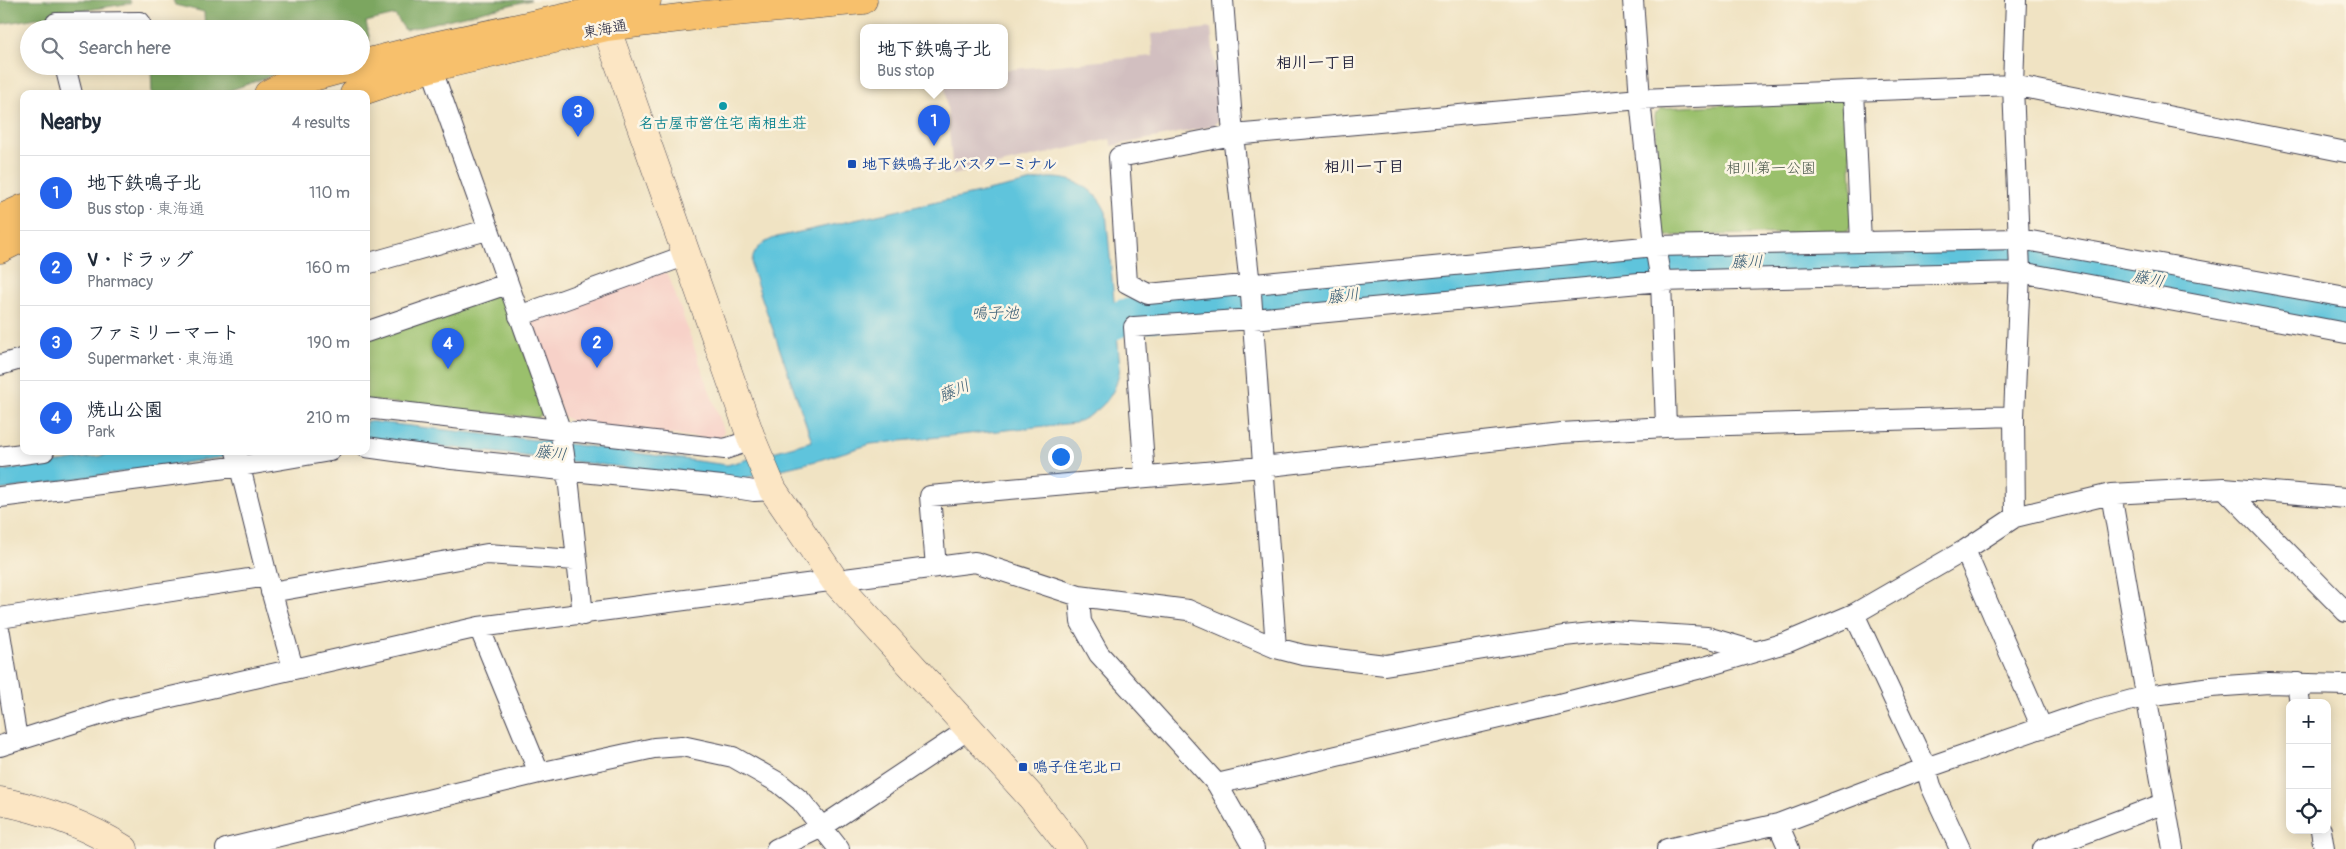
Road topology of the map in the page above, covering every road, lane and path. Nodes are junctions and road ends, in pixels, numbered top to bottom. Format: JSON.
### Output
{"nodes":[{"id":1,"x":647,"y":0,"type":"edge"},
{"id":2,"x":863,"y":0,"type":"edge"},
{"id":3,"x":1223,"y":0,"type":"edge"},
{"id":4,"x":1633,"y":0,"type":"edge"},
{"id":5,"x":2016,"y":0,"type":"edge"},
{"id":6,"x":603,"y":18,"type":"junction"},
{"id":7,"x":427,"y":58,"type":"junction"},
{"id":8,"x":370,"y":63,"type":"edge"},
{"id":9,"x":68,"y":75,"type":"edge"},
{"id":10,"x":320,"y":75,"type":"edge"},
{"id":11,"x":2013,"y":84,"type":"junction"},
{"id":12,"x":71,"y":90,"type":"edge"},
{"id":13,"x":275,"y":90,"type":"edge"},
{"id":14,"x":362,"y":90,"type":"edge"},
{"id":15,"x":1854,"y":91,"type":"junction"},
{"id":16,"x":1640,"y":99,"type":"junction"},
{"id":17,"x":1233,"y":135,"type":"junction"},
{"id":18,"x":2346,"y":152,"type":"edge"},
{"id":19,"x":20,"y":210,"type":"edge"},
{"id":20,"x":0,"y":219,"type":"edge"},
{"id":21,"x":487,"y":230,"type":"junction"},
{"id":22,"x":20,"y":240,"type":"edge"},
{"id":23,"x":1861,"y":242,"type":"junction"},
{"id":24,"x":0,"y":249,"type":"edge"},
{"id":25,"x":687,"y":255,"type":"junction"},
{"id":26,"x":2020,"y":255,"type":"junction"},
{"id":27,"x":370,"y":263,"type":"edge"},
{"id":28,"x":1658,"y":263,"type":"junction"},
{"id":29,"x":507,"y":284,"type":"junction"},
{"id":30,"x":2346,"y":297,"type":"edge"},
{"id":31,"x":1252,"y":301,"type":"junction"},
{"id":32,"x":519,"y":316,"type":"junction"},
{"id":33,"x":370,"y":331,"type":"edge"},
{"id":34,"x":2346,"y":333,"type":"edge"},
{"id":35,"x":20,"y":359,"type":"edge"},
{"id":36,"x":0,"y":365,"type":"edge"},
{"id":37,"x":370,"y":409,"type":"edge"},
{"id":38,"x":2014,"y":416,"type":"junction"},
{"id":39,"x":1666,"y":427,"type":"junction"},
{"id":40,"x":561,"y":433,"type":"junction"},
{"id":41,"x":754,"y":445,"type":"junction"},
{"id":42,"x":370,"y":448,"type":"edge"},
{"id":43,"x":20,"y":454,"type":"edge"},
{"id":44,"x":277,"y":455,"type":"edge"},
{"id":45,"x":0,"y":457,"type":"edge"},
{"id":46,"x":238,"y":458,"type":"edge"},
{"id":47,"x":565,"y":467,"type":"junction"},
{"id":48,"x":1262,"y":467,"type":"junction"},
{"id":49,"x":1145,"y":477,"type":"junction"},
{"id":50,"x":770,"y":484,"type":"junction"},
{"id":51,"x":2224,"y":488,"type":"junction"},
{"id":52,"x":2111,"y":494,"type":"junction"},
{"id":53,"x":0,"y":497,"type":"edge"},
{"id":54,"x":2346,"y":498,"type":"edge"},
{"id":55,"x":2015,"y":517,"type":"junction"},
{"id":56,"x":1965,"y":550,"type":"junction"},
{"id":57,"x":575,"y":560,"type":"junction"},
{"id":58,"x":936,"y":568,"type":"junction"},
{"id":59,"x":836,"y":581,"type":"junction"},
{"id":60,"x":269,"y":584,"type":"junction"},
{"id":61,"x":1079,"y":596,"type":"junction"},
{"id":62,"x":2346,"y":612,"type":"edge"},
{"id":63,"x":1854,"y":614,"type":"junction"},
{"id":64,"x":583,"y":615,"type":"junction"},
{"id":65,"x":0,"y":618,"type":"edge"},
{"id":66,"x":479,"y":627,"type":"junction"},
{"id":67,"x":0,"y":633,"type":"edge"},
{"id":68,"x":1276,"y":648,"type":"junction"},
{"id":69,"x":1754,"y":651,"type":"junction"},
{"id":70,"x":293,"y":668,"type":"junction"},
{"id":71,"x":2297,"y":683,"type":"junction"},
{"id":72,"x":2346,"y":685,"type":"edge"},
{"id":73,"x":2147,"y":696,"type":"junction"},
{"id":74,"x":2299,"y":699,"type":"edge"},
{"id":75,"x":2042,"y":728,"type":"junction"},
{"id":76,"x":969,"y":729,"type":"junction"},
{"id":77,"x":9,"y":742,"type":"edge"},
{"id":78,"x":1926,"y":768,"type":"junction"},
{"id":79,"x":539,"y":773,"type":"junction"},
{"id":80,"x":1217,"y":784,"type":"junction"},
{"id":81,"x":0,"y":801,"type":"edge"},
{"id":82,"x":2165,"y":803,"type":"junction"},
{"id":83,"x":1778,"y":824,"type":"junction"},
{"id":84,"x":822,"y":827,"type":"junction"},
{"id":85,"x":2322,"y":834,"type":"edge"},
{"id":86,"x":124,"y":849,"type":"edge"},
{"id":87,"x":226,"y":849,"type":"edge"},
{"id":88,"x":776,"y":849,"type":"edge"},
{"id":89,"x":839,"y":849,"type":"edge"},
{"id":90,"x":1072,"y":849,"type":"edge"},
{"id":91,"x":1254,"y":849,"type":"edge"},
{"id":92,"x":1667,"y":849,"type":"edge"},
{"id":93,"x":1789,"y":849,"type":"edge"},
{"id":94,"x":1960,"y":849,"type":"edge"},
{"id":95,"x":2043,"y":849,"type":"edge"},
{"id":96,"x":2173,"y":849,"type":"edge"},
{"id":97,"x":2324,"y":849,"type":"edge"}],
"edges":[{"from":1,"to":6,"type":"main road","name":"東海通"},
{"from":2,"to":6,"type":"main road","name":"東海通"},
{"from":3,"to":17,"type":"street"},
{"from":4,"to":16,"type":"street"},
{"from":5,"to":11,"type":"street"},
{"from":6,"to":7,"type":"main road","name":"東海通"},
{"from":6,"to":25,"type":"street"},
{"from":7,"to":8,"type":"main road","name":"東海通"},
{"from":7,"to":14,"type":"main road","name":"東海通"},
{"from":7,"to":21,"type":"street"},
{"from":9,"to":12,"type":"street"},
{"from":10,"to":13,"type":"main road"},
{"from":11,"to":15,"type":"street"},
{"from":11,"to":18,"type":"street"},
{"from":11,"to":26,"type":"street"},
{"from":15,"to":16,"type":"street"},
{"from":15,"to":23,"type":"street"},
{"from":16,"to":17,"type":"street"},
{"from":16,"to":28,"type":"street"},
{"from":17,"to":31,"type":"street"},
{"from":17,"to":31,"type":"street"},
{"from":19,"to":20,"type":"main road"},
{"from":21,"to":27,"type":"street"},
{"from":21,"to":29,"type":"street"},
{"from":22,"to":24,"type":"main road"},
{"from":23,"to":26,"type":"street"},
{"from":23,"to":28,"type":"street"},
{"from":25,"to":32,"type":"street"},
{"from":25,"to":41,"type":"street"},
{"from":26,"to":28,"type":"street"},
{"from":26,"to":30,"type":"street"},
{"from":26,"to":34,"type":"street"},
{"from":26,"to":38,"type":"street"},
{"from":28,"to":31,"type":"street"},
{"from":28,"to":31,"type":"street"},
{"from":28,"to":39,"type":"street"},
{"from":29,"to":32,"type":"street"},
{"from":29,"to":33,"type":"street"},
{"from":31,"to":48,"type":"street"},
{"from":31,"to":49,"type":"street"},
{"from":32,"to":40,"type":"street"},
{"from":35,"to":36,"type":"street"},
{"from":37,"to":40,"type":"street"},
{"from":38,"to":39,"type":"street"},
{"from":38,"to":55,"type":"street"},
{"from":39,"to":48,"type":"street"},
{"from":40,"to":41,"type":"street"},
{"from":40,"to":47,"type":"street"},
{"from":41,"to":50,"type":"street"},
{"from":42,"to":47,"type":"street"},
{"from":43,"to":45,"type":"street"},
{"from":44,"to":46,"type":"street"},
{"from":46,"to":53,"type":"street"},
{"from":46,"to":60,"type":"street"},
{"from":47,"to":50,"type":"street"},
{"from":47,"to":57,"type":"street"},
{"from":48,"to":49,"type":"street"},
{"from":48,"to":68,"type":"street"},
{"from":49,"to":58,"type":"street"},
{"from":50,"to":59,"type":"street"},
{"from":51,"to":52,"type":"street"},
{"from":51,"to":54,"type":"street"},
{"from":51,"to":62,"type":"street"},
{"from":52,"to":55,"type":"street"},
{"from":52,"to":73,"type":"street"},
{"from":55,"to":56,"type":"street"},
{"from":56,"to":63,"type":"street"},
{"from":56,"to":75,"type":"street"},
{"from":57,"to":60,"type":"street"},
{"from":57,"to":64,"type":"street"},
{"from":58,"to":59,"type":"street"},
{"from":58,"to":61,"type":"street"},
{"from":59,"to":64,"type":"street"},
{"from":59,"to":76,"type":"street"},
{"from":60,"to":65,"type":"street"},
{"from":60,"to":70,"type":"street"},
{"from":61,"to":68,"type":"street"},
{"from":61,"to":80,"type":"street"},
{"from":63,"to":69,"type":"street"},
{"from":63,"to":78,"type":"street"},
{"from":64,"to":66,"type":"street"},
{"from":66,"to":70,"type":"street"},
{"from":66,"to":79,"type":"street"},
{"from":67,"to":77,"type":"street"},
{"from":68,"to":69,"type":"street"},
{"from":69,"to":80,"type":"street"},
{"from":70,"to":77,"type":"street"},
{"from":71,"to":72,"type":"street"},
{"from":71,"to":73,"type":"street"},
{"from":71,"to":74,"type":"street"},
{"from":73,"to":75,"type":"street"},
{"from":73,"to":82,"type":"street"},
{"from":75,"to":78,"type":"street"},
{"from":76,"to":84,"type":"street"},
{"from":76,"to":90,"type":"street"},
{"from":78,"to":83,"type":"street"},
{"from":78,"to":94,"type":"street"},
{"from":79,"to":84,"type":"street"},
{"from":79,"to":87,"type":"street"},
{"from":80,"to":91,"type":"street"},
{"from":81,"to":86,"type":"street"},
{"from":82,"to":95,"type":"street"},
{"from":82,"to":96,"type":"street"},
{"from":83,"to":92,"type":"street"},
{"from":83,"to":93,"type":"street"},
{"from":84,"to":88,"type":"street"},
{"from":84,"to":89,"type":"street"},
{"from":85,"to":97,"type":"street"}]}
